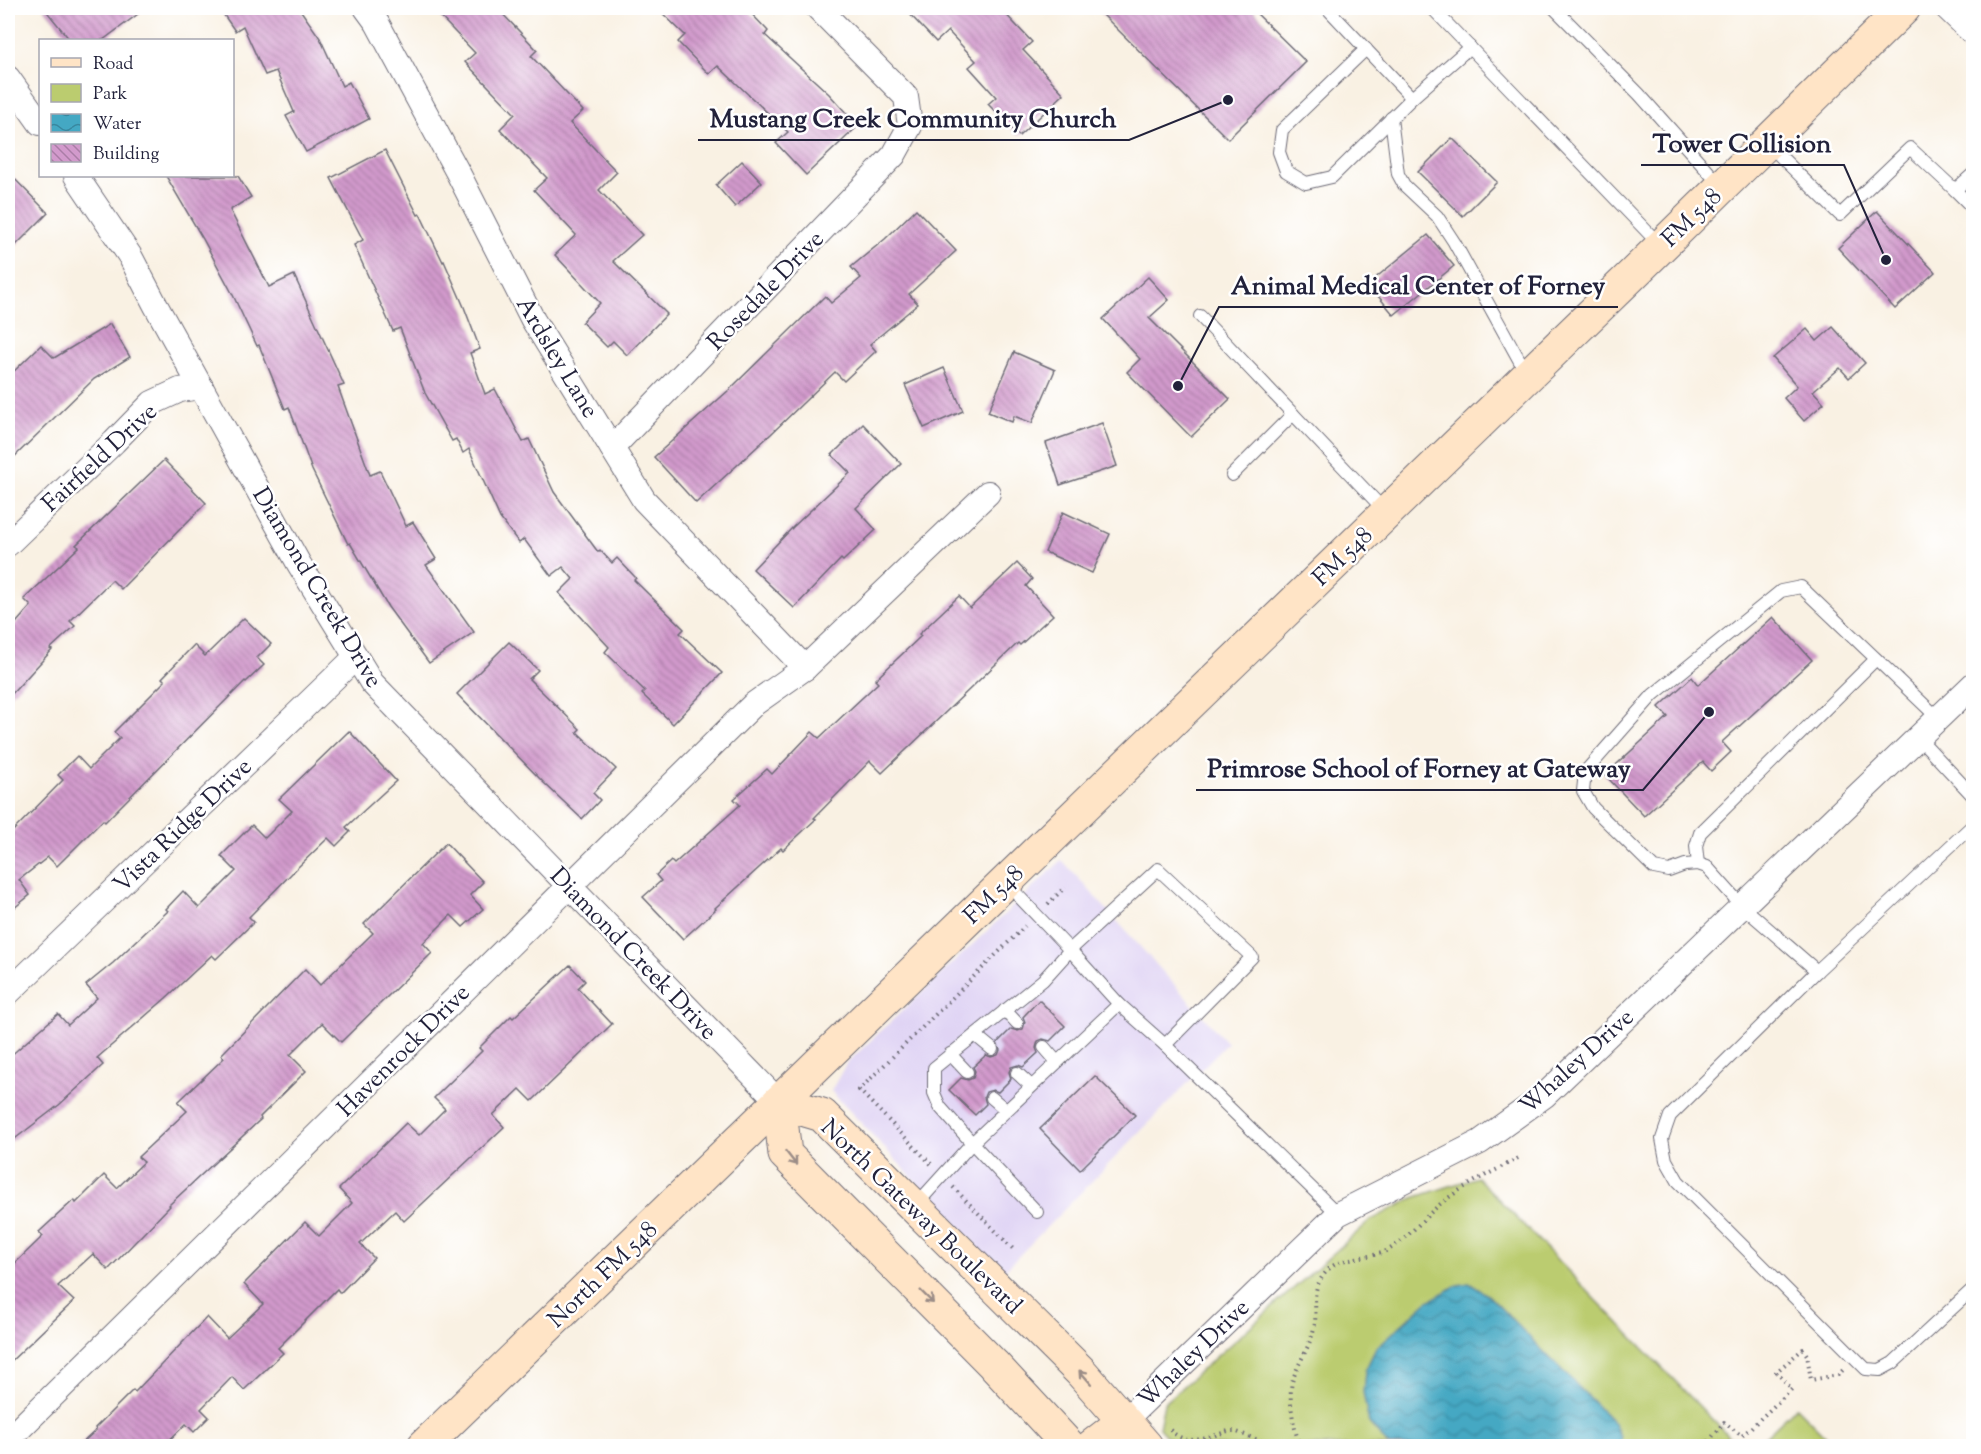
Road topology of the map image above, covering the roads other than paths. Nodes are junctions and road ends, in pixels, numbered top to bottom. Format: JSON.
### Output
{"nodes":[{"id":1,"x":366,"y":8,"type":"edge"},
{"id":2,"x":818,"y":8,"type":"edge"},
{"id":3,"x":1327,"y":8,"type":"edge"},
{"id":4,"x":1432,"y":8,"type":"edge"},
{"id":5,"x":1554,"y":8,"type":"edge"},
{"id":6,"x":1904,"y":8,"type":"edge"},
{"id":7,"x":1947,"y":8,"type":"edge"},
{"id":8,"x":1974,"y":34,"type":"edge"},
{"id":9,"x":1470,"y":47,"type":"junction"},
{"id":10,"x":1366,"y":49,"type":"junction"},
{"id":11,"x":11,"y":89,"type":"edge"},
{"id":12,"x":1412,"y":98,"type":"junction"},
{"id":13,"x":1391,"y":118,"type":"junction"},
{"id":14,"x":39,"y":122,"type":"edge"},
{"id":15,"x":1767,"y":143,"type":"junction"},
{"id":16,"x":1974,"y":173,"type":"edge"},
{"id":17,"x":77,"y":177,"type":"edge"},
{"id":18,"x":1722,"y":187,"type":"junction"},
{"id":19,"x":1955,"y":190,"type":"junction"},
{"id":20,"x":1974,"y":209,"type":"edge"},
{"id":21,"x":1661,"y":246,"type":"junction"},
{"id":22,"x":1200,"y":316,"type":"dead end"},
{"id":23,"x":1528,"y":375,"type":"junction"},
{"id":24,"x":201,"y":387,"type":"junction"},
{"id":25,"x":1293,"y":414,"type":"junction"},
{"id":26,"x":612,"y":448,"type":"junction"},
{"id":27,"x":1232,"y":474,"type":"dead end"},
{"id":28,"x":988,"y":493,"type":"dead end"},
{"id":29,"x":1387,"y":512,"type":"junction"},
{"id":30,"x":8,"y":544,"type":"edge"},
{"id":31,"x":356,"y":657,"type":"junction"},
{"id":32,"x":1876,"y":658,"type":"junction"},
{"id":33,"x":805,"y":668,"type":"junction"},
{"id":34,"x":1974,"y":684,"type":"edge"},
{"id":35,"x":1938,"y":718,"type":"junction"},
{"id":36,"x":1918,"y":737,"type":"junction"},
{"id":37,"x":1974,"y":797,"type":"edge"},
{"id":38,"x":1974,"y":824,"type":"edge"},
{"id":39,"x":1698,"y":864,"type":"junction"},
{"id":40,"x":1005,"y":883,"type":"junction"},
{"id":41,"x":569,"y":886,"type":"junction"},
{"id":42,"x":1742,"y":906,"type":"junction"},
{"id":43,"x":1070,"y":950,"type":"junction"},
{"id":44,"x":1817,"y":971,"type":"junction"},
{"id":45,"x":8,"y":993,"type":"edge"},
{"id":46,"x":1119,"y":1004,"type":"junction"},
{"id":47,"x":1005,"y":1010,"type":"junction"},
{"id":48,"x":1017,"y":1023,"type":"dead end"},
{"id":49,"x":975,"y":1035,"type":"junction"},
{"id":50,"x":1165,"y":1045,"type":"junction"},
{"id":51,"x":1044,"y":1047,"type":"dead end"},
{"id":52,"x":992,"y":1049,"type":"dead end"},
{"id":53,"x":950,"y":1054,"type":"junction"},
{"id":54,"x":1057,"y":1062,"type":"junction"},
{"id":55,"x":967,"y":1072,"type":"dead end"},
{"id":56,"x":1017,"y":1073,"type":"dead end"},
{"id":57,"x":1031,"y":1086,"type":"junction"},
{"id":58,"x":992,"y":1098,"type":"dead end"},
{"id":59,"x":779,"y":1102,"type":"junction"},
{"id":60,"x":1006,"y":1110,"type":"junction"},
{"id":61,"x":972,"y":1143,"type":"junction"},
{"id":62,"x":914,"y":1207,"type":"junction"},
{"id":63,"x":1037,"y":1212,"type":"dead end"},
{"id":64,"x":1338,"y":1214,"type":"junction"},
{"id":65,"x":1974,"y":1288,"type":"edge"},
{"id":66,"x":1134,"y":1411,"type":"junction"},
{"id":67,"x":8,"y":1440,"type":"edge"},
{"id":68,"x":424,"y":1446,"type":"edge"},
{"id":69,"x":1069,"y":1446,"type":"edge"},
{"id":70,"x":1092,"y":1446,"type":"edge"},
{"id":71,"x":1146,"y":1446,"type":"edge"}],
"edges":[{"from":1,"to":26,"type":"street","name":"Ardsley Lane"},
{"from":2,"to":26,"type":"street","name":"Rosedale Drive"},
{"from":3,"to":10,"type":"lane"},
{"from":4,"to":9,"type":"lane"},
{"from":5,"to":18,"type":"lane"},
{"from":6,"to":15,"type":"main road","name":"FM 548","number":"FM 548"},
{"from":7,"to":8,"type":"street"},
{"from":9,"to":12,"type":"lane"},
{"from":9,"to":21,"type":"lane"},
{"from":10,"to":12,"type":"lane"},
{"from":10,"to":13,"type":"lane"},
{"from":11,"to":14,"type":"street"},
{"from":12,"to":13,"type":"lane"},
{"from":13,"to":23,"type":"lane"},
{"from":15,"to":18,"type":"main road","name":"FM 548","number":"FM 548"},
{"from":15,"to":19,"type":"lane"},
{"from":16,"to":19,"type":"lane"},
{"from":17,"to":24,"type":"street","name":"Diamond Creek Drive"},
{"from":18,"to":21,"type":"main road","name":"FM 548","number":"FM 548"},
{"from":19,"to":20,"type":"lane"},
{"from":21,"to":23,"type":"main road","name":"FM 548","number":"FM 548"},
{"from":22,"to":25,"type":"lane"},
{"from":23,"to":29,"type":"main road","name":"FM 548","number":"FM 548"},
{"from":24,"to":30,"type":"street","name":"Fairfield Drive"},
{"from":24,"to":31,"type":"street","name":"Diamond Creek Drive"},
{"from":25,"to":27,"type":"lane"},
{"from":25,"to":29,"type":"lane"},
{"from":26,"to":33,"type":"street","name":"Ardsley Lane"},
{"from":28,"to":33,"type":"street","name":"Havenrock Drive"},
{"from":29,"to":40,"type":"main road","name":"FM 548","number":"FM 548"},
{"from":31,"to":41,"type":"street","name":"Diamond Creek Drive"},
{"from":31,"to":45,"type":"street","name":"Vista Ridge Drive"},
{"from":32,"to":35,"type":"lane"},
{"from":32,"to":39,"type":"lane"},
{"from":32,"to":39,"type":"lane"},
{"from":33,"to":41,"type":"street","name":"Havenrock Drive"},
{"from":34,"to":35,"type":"street","name":"Whaley Drive"},
{"from":35,"to":36,"type":"street","name":"Whaley Drive"},
{"from":36,"to":37,"type":"lane"},
{"from":36,"to":42,"type":"street","name":"Whaley Drive"},
{"from":38,"to":44,"type":"lane"},
{"from":39,"to":42,"type":"lane"},
{"from":40,"to":43,"type":"lane"},
{"from":40,"to":59,"type":"main road","name":"FM 548","number":"FM 548"},
{"from":41,"to":59,"type":"street","name":"Diamond Creek Drive"},
{"from":41,"to":67,"type":"street","name":"Havenrock Drive"},
{"from":42,"to":44,"type":"lane"},
{"from":42,"to":64,"type":"street","name":"Whaley Drive"},
{"from":43,"to":46,"type":"lane"},
{"from":43,"to":47,"type":"lane"},
{"from":43,"to":50,"type":"lane"},
{"from":44,"to":65,"type":"lane"},
{"from":46,"to":50,"type":"lane"},
{"from":46,"to":54,"type":"lane"},
{"from":47,"to":48,"type":"lane"},
{"from":47,"to":49,"type":"lane"},
{"from":49,"to":52,"type":"lane"},
{"from":49,"to":53,"type":"lane"},
{"from":50,"to":64,"type":"lane"},
{"from":51,"to":54,"type":"lane"},
{"from":53,"to":55,"type":"lane"},
{"from":53,"to":61,"type":"lane"},
{"from":54,"to":57,"type":"lane"},
{"from":56,"to":57,"type":"lane"},
{"from":57,"to":60,"type":"lane"},
{"from":58,"to":60,"type":"lane"},
{"from":59,"to":62,"type":"main road","name":"North Gateway Boulevard"},
{"from":59,"to":68,"type":"main road","name":"North FM 548","number":"FM 548"},
{"from":59,"to":69,"type":"main road","name":"North Gateway Boulevard","one_way":true},
{"from":60,"to":61,"type":"lane"},
{"from":61,"to":62,"type":"lane"},
{"from":61,"to":63,"type":"lane"},
{"from":66,"to":62,"type":"main road","name":"North Gateway Boulevard","one_way":true},
{"from":64,"to":66,"type":"street","name":"Whaley Drive"},
{"from":66,"to":70,"type":"main road"},
{"from":66,"to":71,"type":"main road","name":"North Gateway Boulevard"}]}
